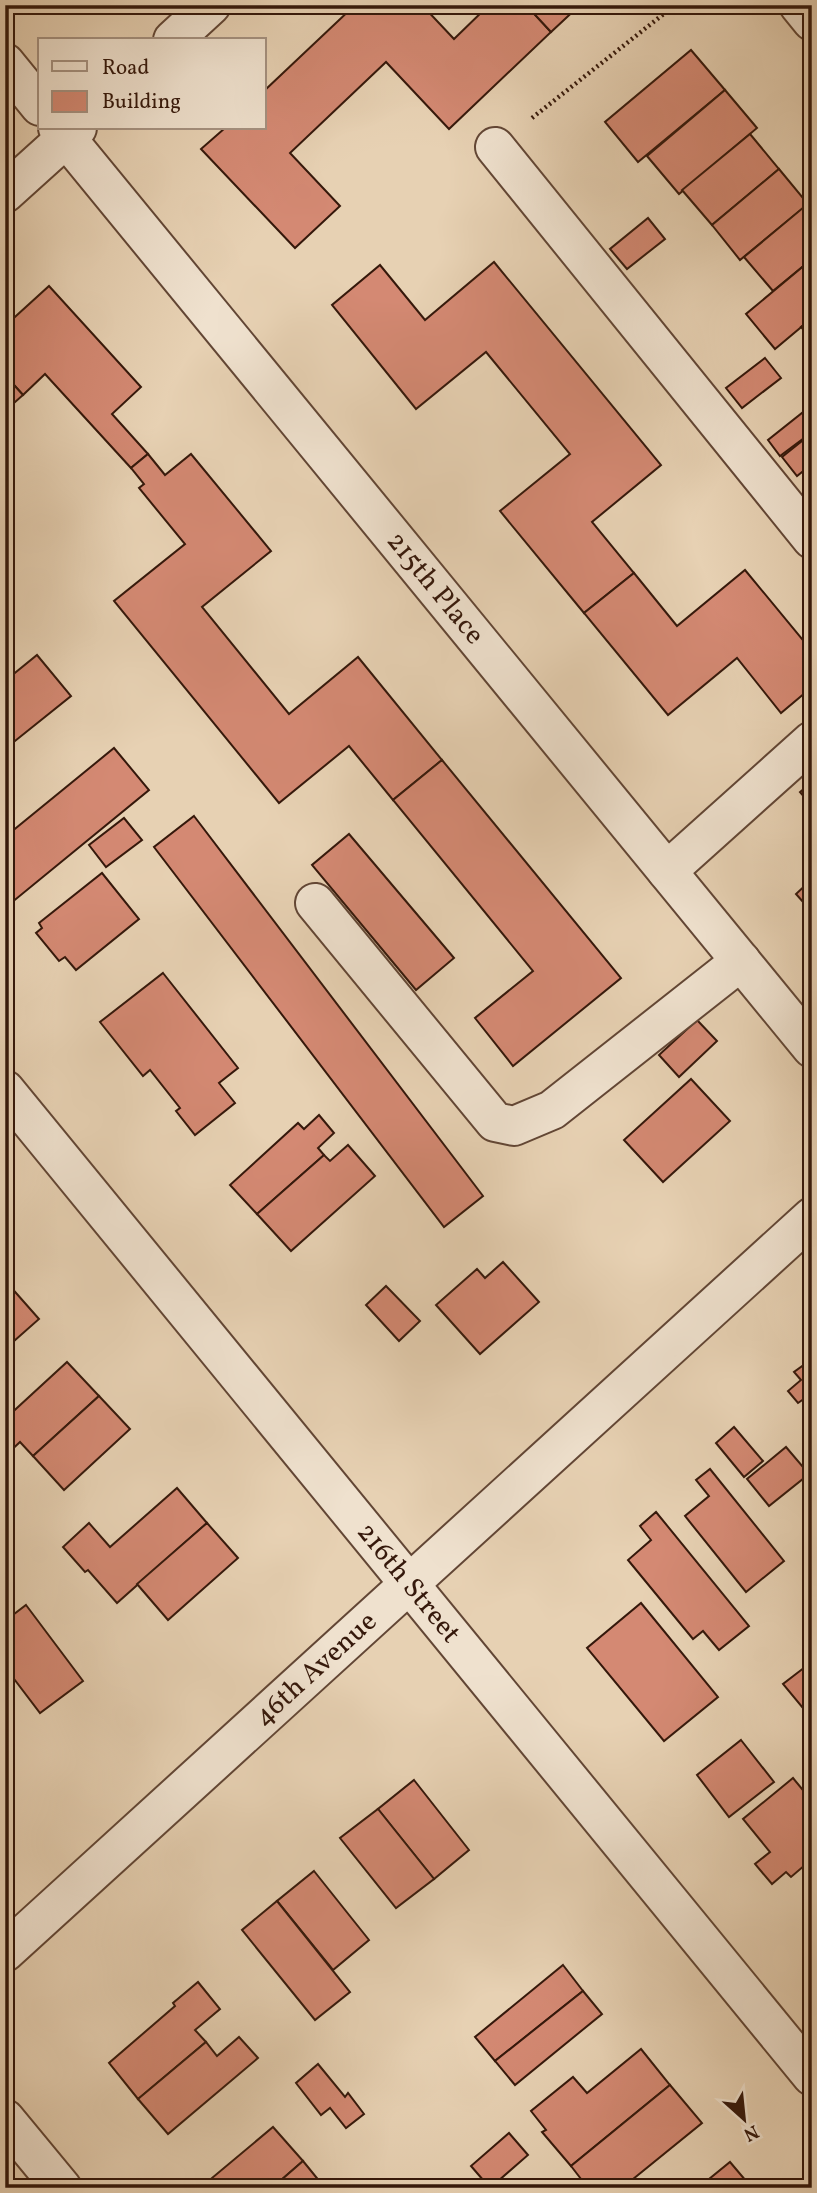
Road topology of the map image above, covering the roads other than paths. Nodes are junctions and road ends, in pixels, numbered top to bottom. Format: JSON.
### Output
{"nodes":[{"id":1,"x":211,"y":5,"type":"edge"},
{"id":2,"x":799,"y":5,"type":"edge"},
{"id":3,"x":812,"y":21,"type":"edge"},
{"id":4,"x":175,"y":38,"type":"edge"},
{"id":5,"x":5,"y":63,"type":"edge"},
{"id":6,"x":38,"y":104,"type":"edge"},
{"id":7,"x":67,"y":131,"type":"edge"},
{"id":8,"x":495,"y":147,"type":"road end"},
{"id":9,"x":5,"y":193,"type":"edge"},
{"id":10,"x":812,"y":539,"type":"edge"},
{"id":11,"x":812,"y":741,"type":"edge"},
{"id":12,"x":667,"y":871,"type":"junction"},
{"id":13,"x":315,"y":903,"type":"dead end"},
{"id":14,"x":741,"y":961,"type":"junction"},
{"id":15,"x":812,"y":1048,"type":"edge"},
{"id":16,"x":5,"y":1090,"type":"edge"},
{"id":17,"x":812,"y":1217,"type":"edge"},
{"id":18,"x":409,"y":1584,"type":"junction"},
{"id":19,"x":5,"y":1952,"type":"edge"},
{"id":20,"x":812,"y":2076,"type":"edge"},
{"id":21,"x":5,"y":2119,"type":"edge"},
{"id":22,"x":62,"y":2188,"type":"edge"}],
"edges":[{"from":1,"to":4,"type":"street"},
{"from":2,"to":3,"type":"street"},
{"from":5,"to":6,"type":"street"},
{"from":7,"to":9,"type":"street"},
{"from":7,"to":12,"type":"street","name":"215th Place"},
{"from":8,"to":10,"type":"street"},
{"from":11,"to":12,"type":"street"},
{"from":12,"to":14,"type":"street","name":"215th Place"},
{"from":13,"to":14,"type":"street"},
{"from":14,"to":15,"type":"street","name":"215th Place"},
{"from":16,"to":18,"type":"street","name":"216th Street"},
{"from":17,"to":18,"type":"street","name":"46th Avenue"},
{"from":18,"to":19,"type":"street","name":"46th Avenue"},
{"from":18,"to":20,"type":"street","name":"216th Street"},
{"from":21,"to":22,"type":"street"}]}
